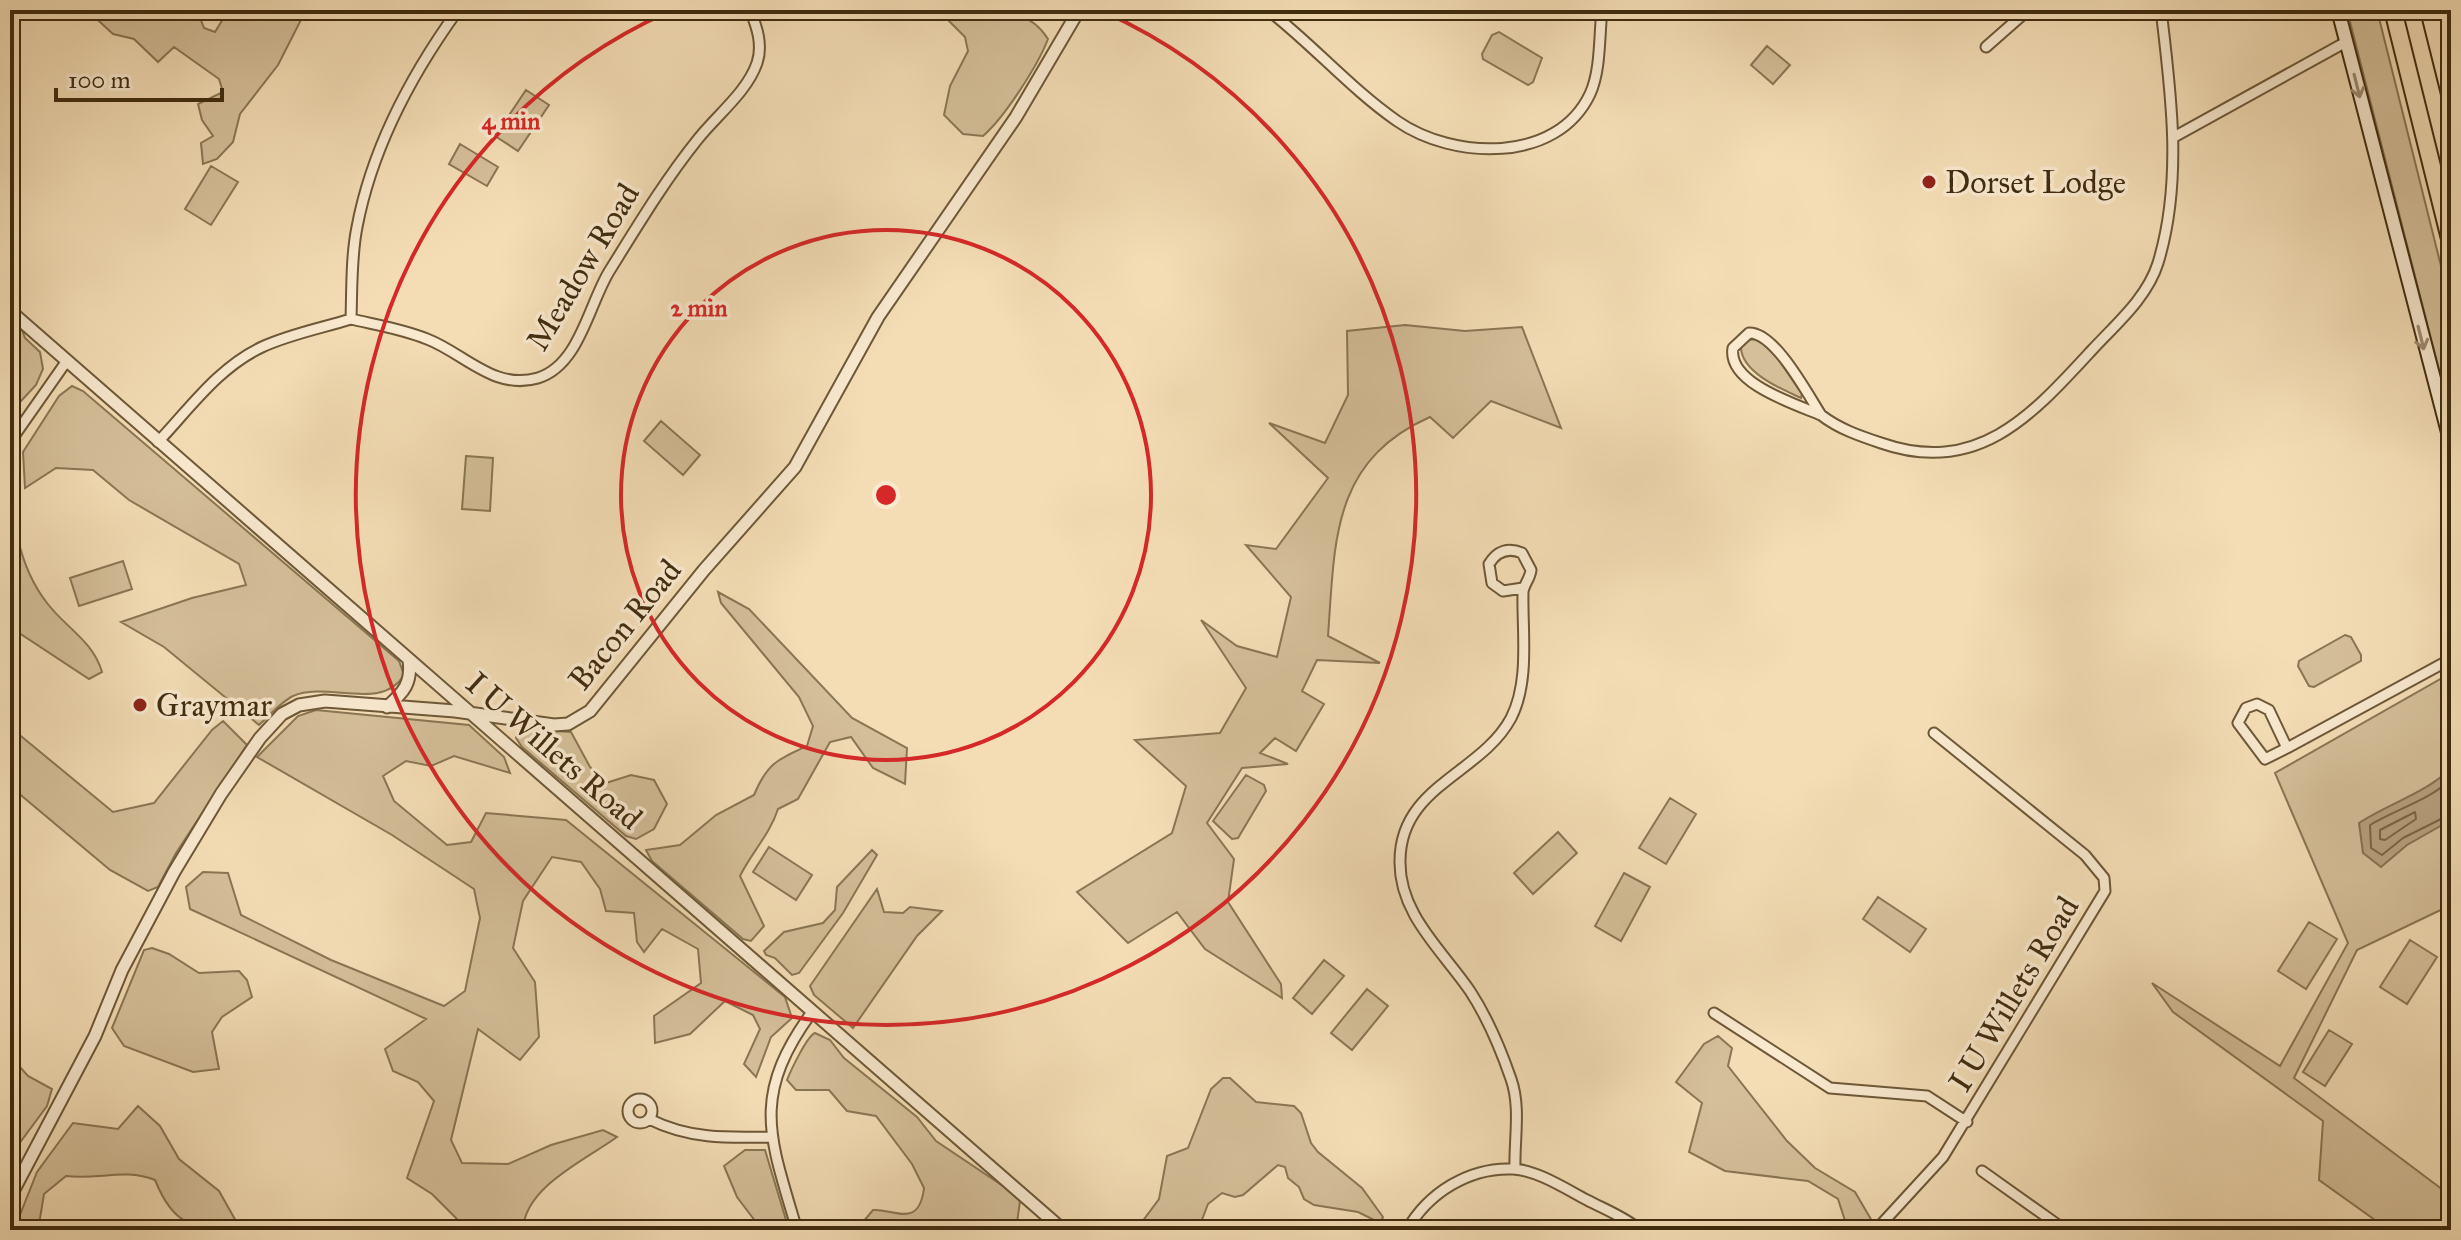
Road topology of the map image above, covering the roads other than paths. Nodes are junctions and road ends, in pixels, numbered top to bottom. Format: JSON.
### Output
{"nodes":[{"id":1,"x":458,"y":10,"type":"edge"},
{"id":2,"x":750,"y":10,"type":"edge"},
{"id":3,"x":1079,"y":10,"type":"edge"},
{"id":4,"x":1268,"y":10,"type":"edge"},
{"id":5,"x":1602,"y":10,"type":"edge"},
{"id":6,"x":2028,"y":10,"type":"edge"},
{"id":7,"x":2161,"y":10,"type":"edge"},
{"id":8,"x":2338,"y":10,"type":"edge"},
{"id":9,"x":2393,"y":10,"type":"edge"},
{"id":10,"x":2429,"y":10,"type":"edge"},
{"id":11,"x":2346,"y":42,"type":"junction"},
{"id":12,"x":1986,"y":47,"type":"dead end"},
{"id":13,"x":2451,"y":98,"type":"edge"},
{"id":14,"x":2174,"y":137,"type":"junction"},
{"id":15,"x":2451,"y":243,"type":"edge"},
{"id":16,"x":10,"y":311,"type":"edge"},
{"id":17,"x":351,"y":319,"type":"junction"},
{"id":18,"x":66,"y":362,"type":"junction"},
{"id":19,"x":1821,"y":415,"type":"junction"},
{"id":20,"x":10,"y":442,"type":"edge"},
{"id":21,"x":158,"y":442,"type":"junction"},
{"id":22,"x":2451,"y":444,"type":"edge"},
{"id":23,"x":1523,"y":588,"type":"junction"},
{"id":24,"x":2451,"y":659,"type":"edge"},
{"id":25,"x":409,"y":660,"type":"junction"},
{"id":26,"x":387,"y":707,"type":"junction"},
{"id":27,"x":474,"y":715,"type":"junction"},
{"id":28,"x":1934,"y":733,"type":"dead end"},
{"id":29,"x":2287,"y":748,"type":"junction"},
{"id":30,"x":812,"y":1012,"type":"junction"},
{"id":31,"x":1714,"y":1013,"type":"dead end"},
{"id":32,"x":649,"y":1119,"type":"dead end"},
{"id":33,"x":1967,"y":1122,"type":"junction"},
{"id":34,"x":770,"y":1137,"type":"junction"},
{"id":35,"x":1515,"y":1169,"type":"junction"},
{"id":36,"x":1982,"y":1171,"type":"dead end"},
{"id":37,"x":10,"y":1197,"type":"edge"},
{"id":38,"x":797,"y":1230,"type":"edge"},
{"id":39,"x":1063,"y":1230,"type":"edge"},
{"id":40,"x":1407,"y":1230,"type":"edge"},
{"id":41,"x":1640,"y":1230,"type":"edge"},
{"id":42,"x":1876,"y":1230,"type":"edge"},
{"id":43,"x":2065,"y":1230,"type":"edge"}],
"edges":[{"from":1,"to":17,"type":"street"},
{"from":2,"to":17,"type":"street","name":"Meadow Road"},
{"from":3,"to":27,"type":"street","name":"Bacon Road"},
{"from":4,"to":5,"type":"street"},
{"from":6,"to":12,"type":"street"},
{"from":7,"to":14,"type":"street"},
{"from":8,"to":11,"type":"main road"},
{"from":9,"to":15,"type":"highway"},
{"from":10,"to":13,"type":"highway"},
{"from":11,"to":14,"type":"street"},
{"from":11,"to":22,"type":"main road","one_way":true},
{"from":14,"to":19,"type":"street"},
{"from":16,"to":18,"type":"street","name":"I U Willets Road"},
{"from":17,"to":21,"type":"street"},
{"from":18,"to":20,"type":"street"},
{"from":18,"to":21,"type":"street","name":"I U Willets Road"},
{"from":19,"to":19,"type":"street"},
{"from":21,"to":25,"type":"street","name":"I U Willets Road"},
{"from":23,"to":23,"type":"street"},
{"from":23,"to":35,"type":"street"},
{"from":24,"to":29,"type":"street"},
{"from":25,"to":26,"type":"street"},
{"from":25,"to":27,"type":"street","name":"I U Willets Road"},
{"from":26,"to":27,"type":"street","name":"Bacon Road"},
{"from":26,"to":37,"type":"street","name":"Bacon Road"},
{"from":27,"to":30,"type":"street","name":"I U Willets Road"},
{"from":28,"to":33,"type":"street","name":"I U Willets Road"},
{"from":29,"to":29,"type":"street"},
{"from":30,"to":34,"type":"street"},
{"from":30,"to":39,"type":"street","name":"I U Willets Road"},
{"from":31,"to":33,"type":"street","name":"I U Willets Road"},
{"from":32,"to":34,"type":"street"},
{"from":33,"to":42,"type":"street","name":"I U Willets Road"},
{"from":34,"to":38,"type":"street"},
{"from":35,"to":40,"type":"street"},
{"from":35,"to":41,"type":"street"},
{"from":36,"to":43,"type":"street"}]}
